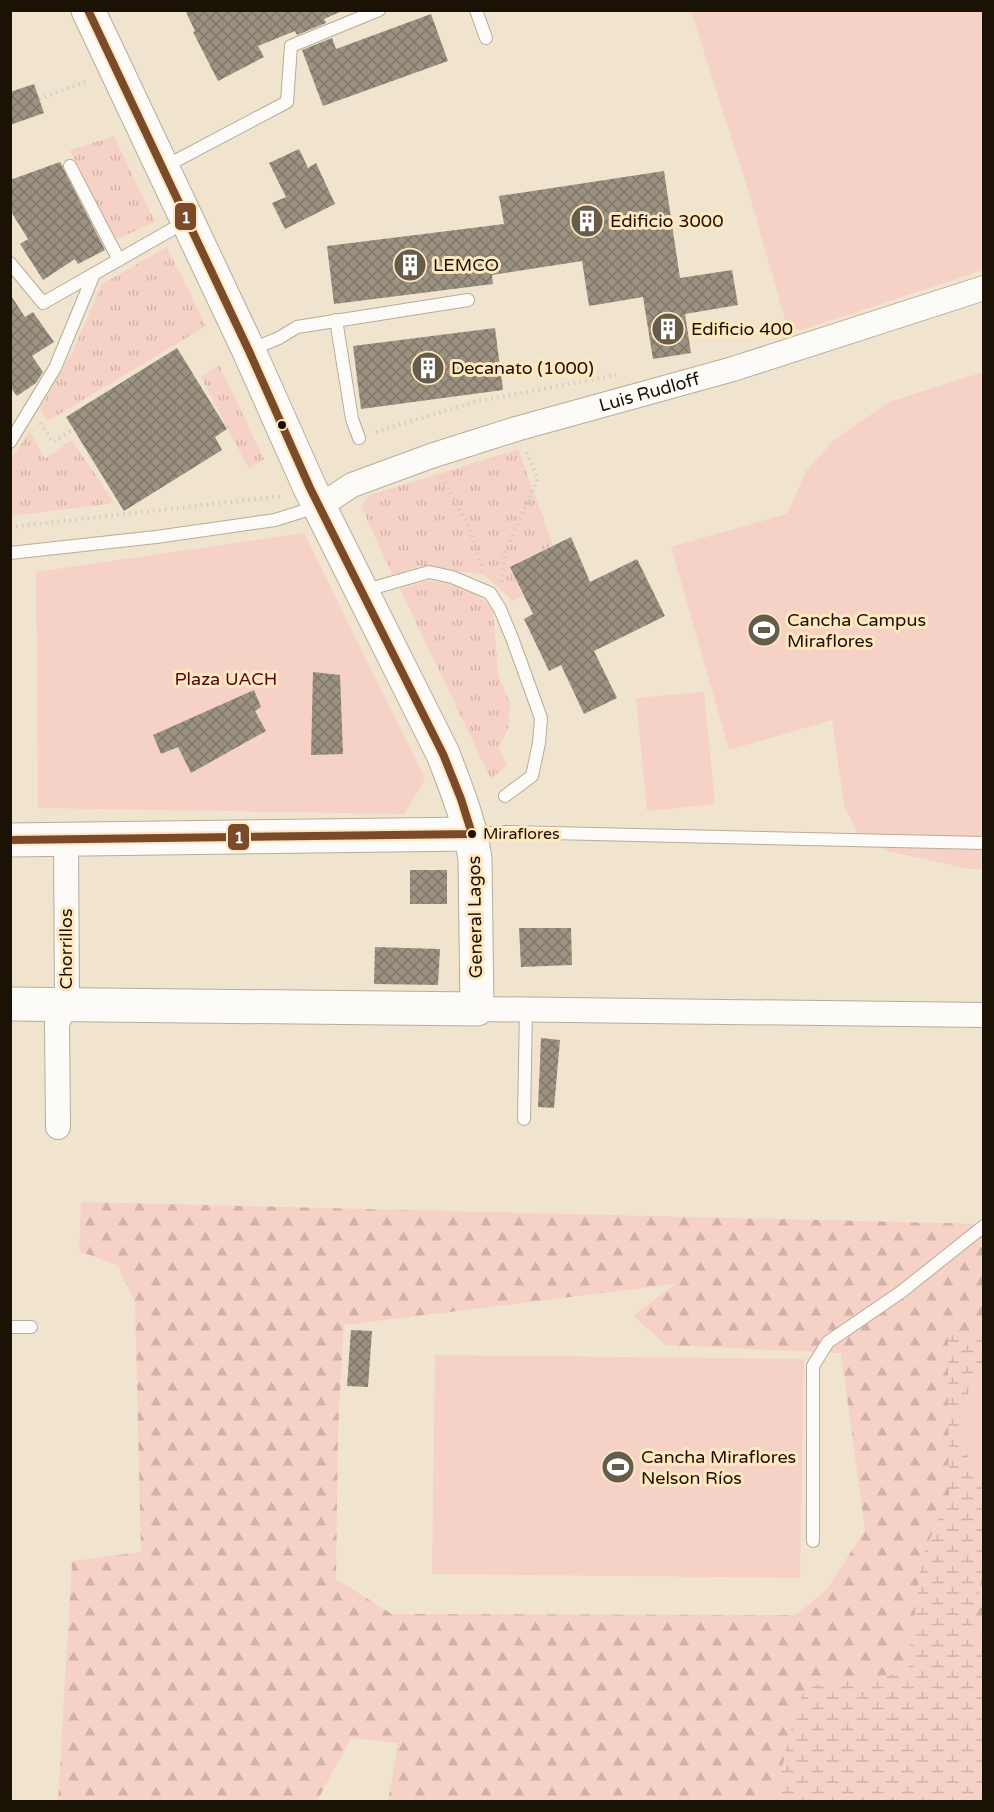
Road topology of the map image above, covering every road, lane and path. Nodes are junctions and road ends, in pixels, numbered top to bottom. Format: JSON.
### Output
{"nodes":[{"id":1,"x":88,"y":10,"type":"edge"},
{"id":2,"x":379,"y":10,"type":"edge"},
{"id":3,"x":476,"y":10,"type":"edge"},
{"id":4,"x":486,"y":38,"type":"dead end"},
{"id":5,"x":87,"y":81,"type":"dead end"},
{"id":6,"x":39,"y":99,"type":"dead end"},
{"id":7,"x":70,"y":166,"type":"dead end"},
{"id":8,"x":162,"y":168,"type":"junction"},
{"id":9,"x":188,"y":221,"type":"junction"},
{"id":10,"x":119,"y":260,"type":"junction"},
{"id":11,"x":10,"y":263,"type":"edge"},
{"id":12,"x":94,"y":274,"type":"junction"},
{"id":13,"x":984,"y":288,"type":"edge"},
{"id":14,"x":468,"y":300,"type":"dead end"},
{"id":15,"x":336,"y":320,"type":"junction"},
{"id":16,"x":249,"y":351,"type":"junction"},
{"id":17,"x":620,"y":374,"type":"dead end"},
{"id":18,"x":31,"y":411,"type":"junction"},
{"id":19,"x":74,"y":429,"type":"dead end"},
{"id":20,"x":516,"y":429,"type":"junction"},
{"id":21,"x":359,"y":438,"type":"joint"},
{"id":22,"x":10,"y":442,"type":"edge"},
{"id":23,"x":431,"y":456,"type":"junction"},
{"id":24,"x":315,"y":497,"type":"junction"},
{"id":25,"x":10,"y":527,"type":"edge"},
{"id":26,"x":10,"y":553,"type":"edge"},
{"id":27,"x":362,"y":592,"type":"junction"},
{"id":28,"x":490,"y":592,"type":"junction"},
{"id":29,"x":500,"y":609,"type":"junction"},
{"id":30,"x":505,"y":796,"type":"dead end"},
{"id":31,"x":472,"y":834,"type":"junction"},
{"id":32,"x":10,"y":840,"type":"edge"},
{"id":33,"x":66,"y":841,"type":"junction"},
{"id":34,"x":984,"y":843,"type":"edge"},
{"id":35,"x":10,"y":1004,"type":"edge"},
{"id":36,"x":67,"y":1004,"type":"junction"},
{"id":37,"x":477,"y":1009,"type":"junction"},
{"id":38,"x":526,"y":1009,"type":"junction"},
{"id":39,"x":984,"y":1015,"type":"edge"},
{"id":40,"x":524,"y":1119,"type":"dead end"},
{"id":41,"x":58,"y":1127,"type":"dead end"},
{"id":42,"x":984,"y":1226,"type":"edge"},
{"id":43,"x":10,"y":1327,"type":"edge"},
{"id":44,"x":31,"y":1328,"type":"dead end"},
{"id":45,"x":813,"y":1541,"type":"dead end"}],
"edges":[{"from":1,"to":8,"type":"main road","name":"General Lagos"},
{"from":2,"to":8,"type":"lane"},
{"from":3,"to":4,"type":"lane"},
{"from":5,"to":6,"type":"path"},
{"from":7,"to":10,"type":"lane"},
{"from":8,"to":9,"type":"main road","name":"General Lagos"},
{"from":9,"to":10,"type":"lane"},
{"from":9,"to":16,"type":"main road","name":"General Lagos"},
{"from":10,"to":12,"type":"lane"},
{"from":11,"to":12,"type":"lane"},
{"from":12,"to":18,"type":"lane"},
{"from":13,"to":20,"type":"street","name":"Luis Rudloff"},
{"from":14,"to":15,"type":"lane"},
{"from":15,"to":16,"type":"lane"},
{"from":15,"to":21,"type":"lane"},
{"from":16,"to":24,"type":"main road","name":"General Lagos"},
{"from":17,"to":21,"type":"path"},
{"from":18,"to":19,"type":"path"},
{"from":18,"to":22,"type":"lane"},
{"from":20,"to":23,"type":"street","name":"Luis Rudloff"},
{"from":20,"to":29,"type":"path"},
{"from":23,"to":24,"type":"street","name":"Luis Rudloff"},
{"from":23,"to":28,"type":"path"},
{"from":24,"to":25,"type":"path"},
{"from":24,"to":26,"type":"lane"},
{"from":24,"to":27,"type":"main road","name":"General Lagos"},
{"from":27,"to":28,"type":"lane"},
{"from":27,"to":31,"type":"main road","name":"General Lagos"},
{"from":28,"to":29,"type":"lane"},
{"from":29,"to":30,"type":"lane"},
{"from":31,"to":33,"type":"main road"},
{"from":31,"to":34,"type":"lane"},
{"from":31,"to":37,"type":"main road","name":"General Lagos"},
{"from":32,"to":33,"type":"main road"},
{"from":33,"to":36,"type":"street","name":"Chorrillos"},
{"from":35,"to":36,"type":"main road"},
{"from":36,"to":37,"type":"main road"},
{"from":36,"to":41,"type":"street","name":"Chorrillos"},
{"from":37,"to":38,"type":"street"},
{"from":38,"to":39,"type":"street"},
{"from":38,"to":40,"type":"lane"},
{"from":42,"to":45,"type":"lane"},
{"from":43,"to":44,"type":"lane"}]}
